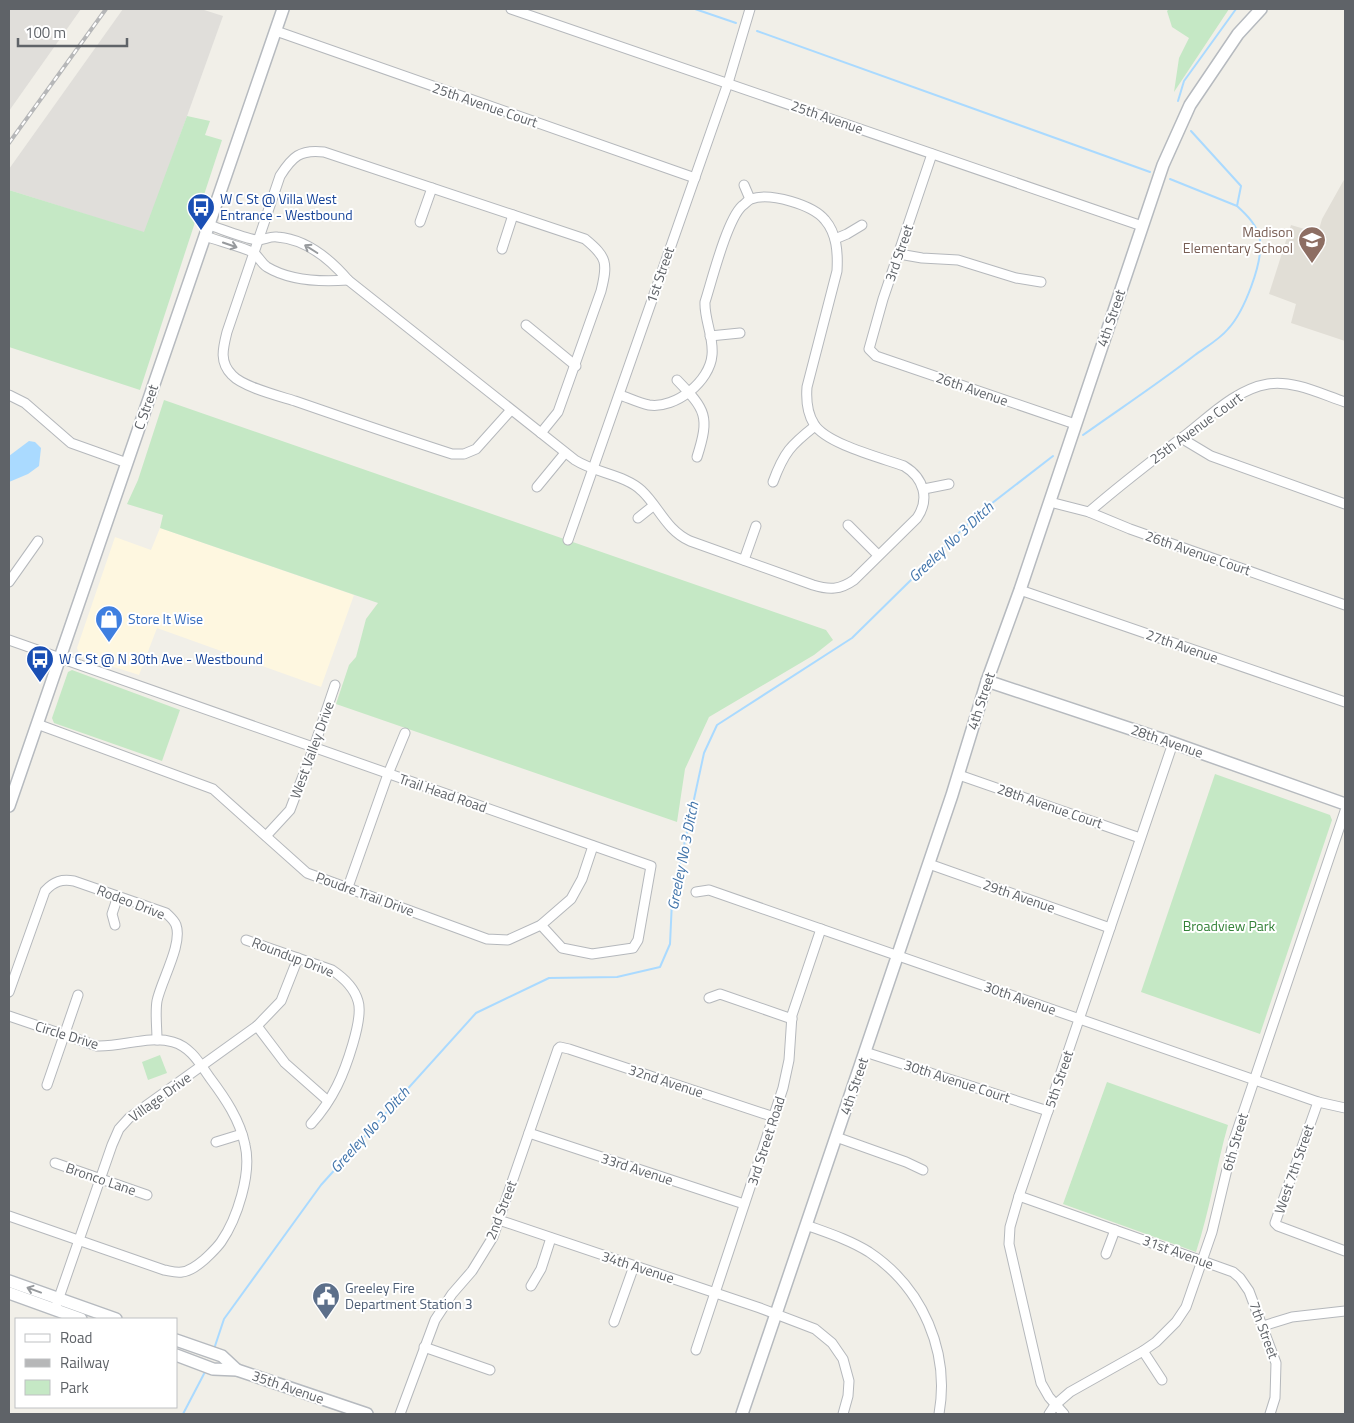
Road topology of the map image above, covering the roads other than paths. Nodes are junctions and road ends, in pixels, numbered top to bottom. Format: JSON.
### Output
{"nodes":[{"id":1,"x":283,"y":9,"type":"edge"},
{"id":2,"x":511,"y":9,"type":"edge"},
{"id":3,"x":750,"y":9,"type":"edge"},
{"id":4,"x":1261,"y":9,"type":"edge"},
{"id":5,"x":276,"y":31,"type":"junction"},
{"id":6,"x":728,"y":83,"type":"junction"},
{"id":7,"x":932,"y":154,"type":"junction"},
{"id":8,"x":695,"y":178,"type":"junction"},
{"id":9,"x":744,"y":185,"type":"dead end"},
{"id":10,"x":432,"y":188,"type":"junction"},
{"id":11,"x":750,"y":199,"type":"junction"},
{"id":12,"x":513,"y":215,"type":"junction"},
{"id":13,"x":420,"y":222,"type":"dead end"},
{"id":14,"x":862,"y":224,"type":"dead end"},
{"id":15,"x":209,"y":225,"type":"junction"},
{"id":16,"x":1142,"y":226,"type":"junction"},
{"id":17,"x":205,"y":236,"type":"junction"},
{"id":18,"x":835,"y":239,"type":"junction"},
{"id":19,"x":258,"y":240,"type":"junction"},
{"id":20,"x":502,"y":249,"type":"dead end"},
{"id":21,"x":254,"y":253,"type":"junction"},
{"id":22,"x":899,"y":254,"type":"junction"},
{"id":23,"x":348,"y":280,"type":"junction"},
{"id":24,"x":1041,"y":282,"type":"dead end"},
{"id":25,"x":526,"y":325,"type":"dead end"},
{"id":26,"x":740,"y":333,"type":"dead end"},
{"id":27,"x":710,"y":336,"type":"junction"},
{"id":28,"x":871,"y":351,"type":"joint"},
{"id":29,"x":576,"y":366,"type":"junction"},
{"id":30,"x":677,"y":380,"type":"dead end"},
{"id":31,"x":688,"y":392,"type":"junction"},
{"id":32,"x":9,"y":395,"type":"edge"},
{"id":33,"x":620,"y":395,"type":"junction"},
{"id":34,"x":1345,"y":402,"type":"edge"},
{"id":35,"x":511,"y":410,"type":"junction"},
{"id":36,"x":1075,"y":424,"type":"junction"},
{"id":37,"x":815,"y":426,"type":"junction"},
{"id":38,"x":541,"y":433,"type":"junction"},
{"id":39,"x":1182,"y":438,"type":"junction"},
{"id":40,"x":565,"y":452,"type":"junction"},
{"id":41,"x":697,"y":457,"type":"dead end"},
{"id":42,"x":127,"y":463,"type":"junction"},
{"id":43,"x":594,"y":469,"type":"junction"},
{"id":44,"x":773,"y":482,"type":"dead end"},
{"id":45,"x":948,"y":484,"type":"dead end"},
{"id":46,"x":537,"y":487,"type":"dead end"},
{"id":47,"x":924,"y":489,"type":"junction"},
{"id":48,"x":1050,"y":502,"type":"junction"},
{"id":49,"x":1345,"y":504,"type":"edge"},
{"id":50,"x":653,"y":506,"type":"junction"},
{"id":51,"x":1089,"y":512,"type":"junction"},
{"id":52,"x":638,"y":518,"type":"dead end"},
{"id":53,"x":756,"y":526,"type":"dead end"},
{"id":54,"x":848,"y":526,"type":"dead end"},
{"id":55,"x":568,"y":540,"type":"dead end"},
{"id":56,"x":38,"y":541,"type":"dead end"},
{"id":57,"x":878,"y":555,"type":"junction"},
{"id":58,"x":744,"y":560,"type":"junction"},
{"id":59,"x":9,"y":582,"type":"edge"},
{"id":60,"x":1020,"y":590,"type":"junction"},
{"id":61,"x":1345,"y":605,"type":"edge"},
{"id":62,"x":9,"y":640,"type":"edge"},
{"id":63,"x":60,"y":658,"type":"junction"},
{"id":64,"x":987,"y":681,"type":"junction"},
{"id":65,"x":334,"y":685,"type":"dead end"},
{"id":66,"x":1345,"y":702,"type":"edge"},
{"id":67,"x":37,"y":724,"type":"junction"},
{"id":68,"x":406,"y":732,"type":"dead end"},
{"id":69,"x":1172,"y":743,"type":"junction"},
{"id":70,"x":314,"y":747,"type":"junction"},
{"id":71,"x":388,"y":774,"type":"junction"},
{"id":72,"x":959,"y":775,"type":"junction"},
{"id":73,"x":1345,"y":804,"type":"edge"},
{"id":74,"x":9,"y":806,"type":"edge"},
{"id":75,"x":1345,"y":811,"type":"edge"},
{"id":76,"x":266,"y":836,"type":"junction"},
{"id":77,"x":1140,"y":838,"type":"junction"},
{"id":78,"x":593,"y":846,"type":"junction"},
{"id":79,"x":929,"y":864,"type":"junction"},
{"id":80,"x":348,"y":887,"type":"junction"},
{"id":81,"x":696,"y":892,"type":"dead end"},
{"id":82,"x":118,"y":896,"type":"junction"},
{"id":83,"x":115,"y":925,"type":"dead end"},
{"id":84,"x":542,"y":925,"type":"junction"},
{"id":85,"x":1110,"y":928,"type":"junction"},
{"id":86,"x":821,"y":929,"type":"junction"},
{"id":87,"x":246,"y":940,"type":"dead end"},
{"id":88,"x":898,"y":955,"type":"junction"},
{"id":89,"x":298,"y":958,"type":"junction"},
{"id":90,"x":9,"y":992,"type":"edge"},
{"id":91,"x":78,"y":995,"type":"dead end"},
{"id":92,"x":709,"y":998,"type":"dead end"},
{"id":93,"x":9,"y":1016,"type":"edge"},
{"id":94,"x":792,"y":1019,"type":"junction"},
{"id":95,"x":1079,"y":1019,"type":"junction"},
{"id":96,"x":257,"y":1026,"type":"junction"},
{"id":97,"x":64,"y":1036,"type":"junction"},
{"id":98,"x":157,"y":1040,"type":"junction"},
{"id":99,"x":558,"y":1049,"type":"joint"},
{"id":100,"x":865,"y":1052,"type":"junction"},
{"id":101,"x":202,"y":1066,"type":"junction"},
{"id":102,"x":1254,"y":1080,"type":"junction"},
{"id":103,"x":47,"y":1085,"type":"dead end"},
{"id":104,"x":328,"y":1101,"type":"junction"},
{"id":105,"x":1318,"y":1102,"type":"junction"},
{"id":106,"x":1345,"y":1108,"type":"edge"},
{"id":107,"x":1048,"y":1111,"type":"junction"},
{"id":108,"x":774,"y":1117,"type":"junction"},
{"id":109,"x":311,"y":1124,"type":"dead end"},
{"id":110,"x":529,"y":1133,"type":"junction"},
{"id":111,"x":242,"y":1134,"type":"junction"},
{"id":112,"x":836,"y":1137,"type":"junction"},
{"id":113,"x":216,"y":1142,"type":"dead end"},
{"id":114,"x":55,"y":1163,"type":"dead end"},
{"id":115,"x":923,"y":1170,"type":"dead end"},
{"id":116,"x":101,"y":1178,"type":"junction"},
{"id":117,"x":147,"y":1195,"type":"dead end"},
{"id":118,"x":1019,"y":1196,"type":"junction"},
{"id":119,"x":744,"y":1204,"type":"junction"},
{"id":120,"x":9,"y":1216,"type":"edge"},
{"id":121,"x":499,"y":1220,"type":"junction"},
{"id":122,"x":806,"y":1225,"type":"junction"},
{"id":123,"x":1115,"y":1230,"type":"junction"},
{"id":124,"x":551,"y":1238,"type":"junction"},
{"id":125,"x":79,"y":1241,"type":"junction"},
{"id":126,"x":1345,"y":1251,"type":"edge"},
{"id":127,"x":1106,"y":1254,"type":"dead end"},
{"id":128,"x":1202,"y":1261,"type":"junction"},
{"id":129,"x":634,"y":1266,"type":"junction"},
{"id":130,"x":1240,"y":1278,"type":"joint"},
{"id":131,"x":9,"y":1281,"type":"edge"},
{"id":132,"x":531,"y":1286,"type":"dead end"},
{"id":133,"x":9,"y":1293,"type":"edge"},
{"id":134,"x":715,"y":1293,"type":"junction"},
{"id":135,"x":57,"y":1304,"type":"junction"},
{"id":136,"x":1345,"y":1311,"type":"edge"},
{"id":137,"x":776,"y":1314,"type":"junction"},
{"id":138,"x":79,"y":1318,"type":"edge"},
{"id":139,"x":112,"y":1318,"type":"edge"},
{"id":140,"x":614,"y":1322,"type":"dead end"},
{"id":141,"x":1263,"y":1326,"type":"junction"},
{"id":142,"x":178,"y":1341,"type":"edge"},
{"id":143,"x":424,"y":1347,"type":"junction"},
{"id":144,"x":696,"y":1350,"type":"dead end"},
{"id":145,"x":1143,"y":1351,"type":"junction"},
{"id":146,"x":178,"y":1356,"type":"edge"},
{"id":147,"x":236,"y":1370,"type":"junction"},
{"id":148,"x":490,"y":1370,"type":"dead end"},
{"id":149,"x":1162,"y":1380,"type":"dead end"},
{"id":150,"x":1055,"y":1405,"type":"junction"},
{"id":151,"x":367,"y":1414,"type":"edge"},
{"id":152,"x":400,"y":1414,"type":"edge"},
{"id":153,"x":742,"y":1414,"type":"edge"},
{"id":154,"x":843,"y":1414,"type":"edge"},
{"id":155,"x":939,"y":1414,"type":"edge"},
{"id":156,"x":1049,"y":1414,"type":"edge"},
{"id":157,"x":1064,"y":1414,"type":"edge"},
{"id":158,"x":1270,"y":1414,"type":"edge"}],
"edges":[{"from":1,"to":5,"type":"street","name":"C Street"},
{"from":2,"to":6,"type":"street","name":"25th Avenue"},
{"from":3,"to":6,"type":"street","name":"1st Street"},
{"from":4,"to":16,"type":"street","name":"4th Street"},
{"from":5,"to":8,"type":"street","name":"25th Avenue Court"},
{"from":5,"to":15,"type":"street","name":"C Street"},
{"from":6,"to":7,"type":"street","name":"25th Avenue"},
{"from":6,"to":8,"type":"street","name":"1st Street"},
{"from":7,"to":16,"type":"street","name":"25th Avenue"},
{"from":7,"to":22,"type":"street","name":"3rd Street"},
{"from":8,"to":33,"type":"street","name":"1st Street"},
{"from":9,"to":11,"type":"street"},
{"from":10,"to":12,"type":"street"},
{"from":10,"to":13,"type":"street"},
{"from":10,"to":19,"type":"street"},
{"from":11,"to":18,"type":"street"},
{"from":11,"to":27,"type":"street"},
{"from":12,"to":20,"type":"street"},
{"from":12,"to":29,"type":"street"},
{"from":14,"to":18,"type":"street"},
{"from":15,"to":17,"type":"street","name":"C Street"},
{"from":15,"to":19,"type":"street"},
{"from":16,"to":36,"type":"street","name":"4th Street"},
{"from":17,"to":21,"type":"street","one_way":true},
{"from":17,"to":42,"type":"street","name":"C Street"},
{"from":18,"to":37,"type":"street"},
{"from":19,"to":21,"type":"street"},
{"from":23,"to":19,"type":"street","one_way":true},
{"from":21,"to":23,"type":"street"},
{"from":21,"to":35,"type":"street"},
{"from":22,"to":24,"type":"street"},
{"from":22,"to":28,"type":"street","name":"3rd Street"},
{"from":23,"to":35,"type":"street"},
{"from":25,"to":29,"type":"street"},
{"from":26,"to":27,"type":"street"},
{"from":27,"to":31,"type":"street"},
{"from":28,"to":36,"type":"street","name":"26th Avenue"},
{"from":29,"to":38,"type":"street"},
{"from":30,"to":31,"type":"street"},
{"from":31,"to":33,"type":"street"},
{"from":31,"to":41,"type":"street"},
{"from":32,"to":42,"type":"street"},
{"from":33,"to":43,"type":"street","name":"1st Street"},
{"from":34,"to":39,"type":"street","name":"25th Avenue Court"},
{"from":35,"to":38,"type":"street"},
{"from":36,"to":48,"type":"street","name":"4th Street"},
{"from":37,"to":44,"type":"street"},
{"from":37,"to":47,"type":"street"},
{"from":38,"to":40,"type":"street"},
{"from":39,"to":49,"type":"street"},
{"from":39,"to":51,"type":"street","name":"25th Avenue Court"},
{"from":40,"to":43,"type":"street"},
{"from":40,"to":46,"type":"street"},
{"from":42,"to":63,"type":"street","name":"C Street"},
{"from":43,"to":50,"type":"street"},
{"from":43,"to":55,"type":"street","name":"1st Street"},
{"from":45,"to":47,"type":"street"},
{"from":47,"to":57,"type":"street"},
{"from":48,"to":51,"type":"street","name":"26th Avenue Court"},
{"from":48,"to":60,"type":"street","name":"4th Street"},
{"from":50,"to":52,"type":"street"},
{"from":50,"to":58,"type":"street"},
{"from":51,"to":61,"type":"street","name":"26th Avenue Court"},
{"from":53,"to":58,"type":"street"},
{"from":54,"to":57,"type":"street"},
{"from":56,"to":59,"type":"street"},
{"from":57,"to":58,"type":"street"},
{"from":60,"to":64,"type":"street","name":"4th Street"},
{"from":60,"to":66,"type":"street","name":"27th Avenue"},
{"from":62,"to":63,"type":"street","name":"Trail Head Road"},
{"from":63,"to":67,"type":"street","name":"C Street"},
{"from":63,"to":70,"type":"street","name":"Trail Head Road"},
{"from":64,"to":69,"type":"street","name":"28th Avenue"},
{"from":64,"to":72,"type":"street","name":"4th Street"},
{"from":65,"to":70,"type":"street","name":"West Valley Drive"},
{"from":67,"to":74,"type":"street","name":"C Street"},
{"from":67,"to":76,"type":"street","name":"Poudre Trail Drive"},
{"from":68,"to":71,"type":"street"},
{"from":69,"to":73,"type":"street","name":"28th Avenue"},
{"from":69,"to":77,"type":"street","name":"5th Street"},
{"from":70,"to":71,"type":"street","name":"Trail Head Road"},
{"from":70,"to":76,"type":"street","name":"West Valley Drive"},
{"from":71,"to":78,"type":"street","name":"Trail Head Road"},
{"from":71,"to":80,"type":"street"},
{"from":72,"to":77,"type":"street","name":"28th Avenue Court"},
{"from":72,"to":79,"type":"street","name":"4th Street"},
{"from":75,"to":102,"type":"street","name":"6th Street"},
{"from":76,"to":80,"type":"street","name":"Poudre Trail Drive"},
{"from":77,"to":85,"type":"street","name":"5th Street"},
{"from":78,"to":84,"type":"street","name":"Poudre Trail Drive"},
{"from":78,"to":84,"type":"street","name":"Trail Head Road"},
{"from":79,"to":85,"type":"street","name":"29th Avenue"},
{"from":79,"to":88,"type":"street","name":"4th Street"},
{"from":80,"to":84,"type":"street","name":"Poudre Trail Drive"},
{"from":81,"to":86,"type":"street","name":"30th Avenue"},
{"from":82,"to":83,"type":"street"},
{"from":82,"to":90,"type":"street","name":"Rodeo Drive"},
{"from":82,"to":98,"type":"street","name":"Rodeo Drive"},
{"from":85,"to":95,"type":"street","name":"5th Street"},
{"from":86,"to":88,"type":"street","name":"30th Avenue"},
{"from":86,"to":94,"type":"street","name":"3rd Street Road"},
{"from":87,"to":89,"type":"street","name":"Roundup Drive"},
{"from":88,"to":95,"type":"street","name":"30th Avenue"},
{"from":88,"to":100,"type":"street","name":"4th Street"},
{"from":89,"to":96,"type":"street","name":"Village Drive"},
{"from":89,"to":104,"type":"street","name":"Roundup Drive"},
{"from":91,"to":97,"type":"street"},
{"from":92,"to":94,"type":"street"},
{"from":93,"to":97,"type":"street","name":"Circle Drive"},
{"from":94,"to":108,"type":"street","name":"3rd Street Road"},
{"from":95,"to":102,"type":"street","name":"30th Avenue"},
{"from":95,"to":107,"type":"street","name":"5th Street"},
{"from":96,"to":101,"type":"street","name":"Village Drive"},
{"from":96,"to":104,"type":"street"},
{"from":97,"to":98,"type":"street","name":"Circle Drive"},
{"from":97,"to":103,"type":"street"},
{"from":98,"to":101,"type":"street"},
{"from":99,"to":108,"type":"street","name":"32nd Avenue"},
{"from":99,"to":110,"type":"street","name":"2nd Street"},
{"from":100,"to":107,"type":"street","name":"30th Avenue Court"},
{"from":100,"to":112,"type":"street","name":"4th Street"},
{"from":101,"to":111,"type":"street"},
{"from":101,"to":116,"type":"street","name":"Village Drive"},
{"from":102,"to":105,"type":"street","name":"30th Avenue"},
{"from":102,"to":128,"type":"street","name":"6th Street"},
{"from":104,"to":109,"type":"street"},
{"from":105,"to":106,"type":"street","name":"30th Avenue"},
{"from":105,"to":126,"type":"street","name":"West 7th Street"},
{"from":107,"to":118,"type":"street","name":"5th Street"},
{"from":108,"to":119,"type":"street","name":"3rd Street Road"},
{"from":110,"to":119,"type":"street","name":"33rd Avenue"},
{"from":110,"to":121,"type":"street","name":"2nd Street"},
{"from":111,"to":113,"type":"street"},
{"from":111,"to":125,"type":"street"},
{"from":112,"to":115,"type":"street"},
{"from":112,"to":122,"type":"street","name":"4th Street"},
{"from":114,"to":116,"type":"street","name":"Bronco Lane"},
{"from":116,"to":117,"type":"street","name":"Bronco Lane"},
{"from":116,"to":125,"type":"street","name":"Village Drive"},
{"from":118,"to":123,"type":"street","name":"31st Avenue"},
{"from":118,"to":150,"type":"street","name":"5th Street"},
{"from":119,"to":134,"type":"street","name":"3rd Street Road"},
{"from":120,"to":125,"type":"street"},
{"from":121,"to":124,"type":"street","name":"34th Avenue"},
{"from":121,"to":143,"type":"street","name":"2nd Street"},
{"from":122,"to":137,"type":"street","name":"4th Street"},
{"from":122,"to":155,"type":"street"},
{"from":123,"to":127,"type":"street"},
{"from":123,"to":128,"type":"street","name":"31st Avenue"},
{"from":124,"to":129,"type":"street","name":"34th Avenue"},
{"from":124,"to":132,"type":"street"},
{"from":125,"to":135,"type":"street","name":"Village Drive"},
{"from":128,"to":130,"type":"street","name":"31st Avenue"},
{"from":128,"to":145,"type":"street","name":"6th Street"},
{"from":129,"to":134,"type":"street","name":"34th Avenue"},
{"from":129,"to":140,"type":"street"},
{"from":130,"to":141,"type":"street","name":"7th Street"},
{"from":135,"to":131,"type":"street","one_way":true},
{"from":133,"to":135,"type":"street"},
{"from":134,"to":137,"type":"street","name":"34th Avenue"},
{"from":134,"to":144,"type":"street","name":"3rd Street Road"},
{"from":135,"to":138,"type":"street"},
{"from":135,"to":139,"type":"street"},
{"from":136,"to":141,"type":"street"},
{"from":137,"to":153,"type":"street","name":"4th Street"},
{"from":137,"to":154,"type":"street","name":"34th Avenue"},
{"from":141,"to":158,"type":"street","name":"7th Street"},
{"from":142,"to":147,"type":"street"},
{"from":143,"to":148,"type":"street"},
{"from":143,"to":152,"type":"street","name":"2nd Street"},
{"from":145,"to":149,"type":"street"},
{"from":145,"to":150,"type":"street","name":"6th Street"},
{"from":146,"to":147,"type":"street"},
{"from":147,"to":151,"type":"street","name":"35th Avenue"},
{"from":150,"to":156,"type":"street","name":"6th Street"},
{"from":150,"to":157,"type":"street","name":"5th Street"}]}
